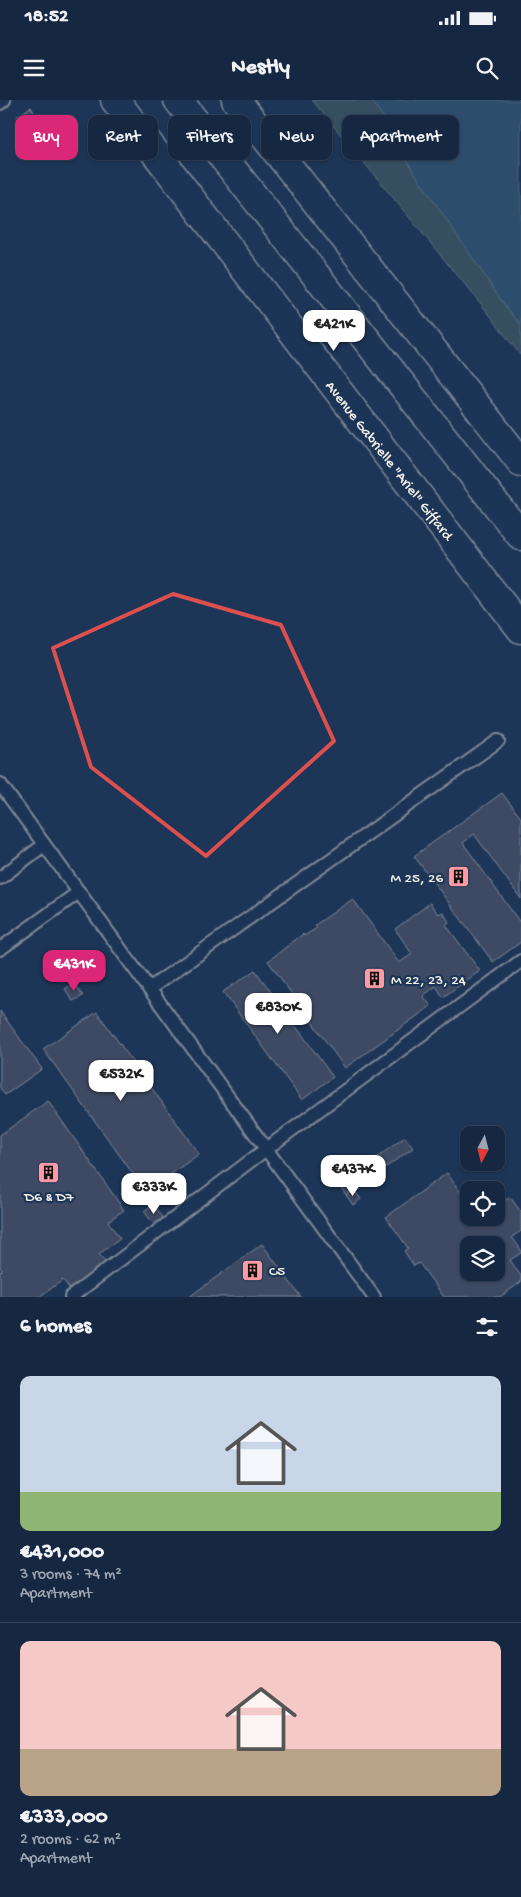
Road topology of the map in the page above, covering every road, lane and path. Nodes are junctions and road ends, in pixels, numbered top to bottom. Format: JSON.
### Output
{"nodes":[{"id":1,"x":4,"y":100,"type":"edge"},
{"id":2,"x":114,"y":100,"type":"edge"},
{"id":3,"x":178,"y":100,"type":"edge"},
{"id":4,"x":236,"y":100,"type":"edge"},
{"id":5,"x":0,"y":102,"type":"edge"},
{"id":6,"x":521,"y":462,"type":"edge"},
{"id":7,"x":521,"y":536,"type":"edge"},
{"id":8,"x":521,"y":629,"type":"edge"},
{"id":9,"x":498,"y":741,"type":"dead end"},
{"id":10,"x":0,"y":784,"type":"edge"},
{"id":11,"x":44,"y":845,"type":"junction"},
{"id":12,"x":0,"y":878,"type":"edge"},
{"id":13,"x":79,"y":892,"type":"junction"},
{"id":14,"x":0,"y":949,"type":"edge"},
{"id":15,"x":521,"y":961,"type":"edge"},
{"id":16,"x":149,"y":989,"type":"junction"},
{"id":17,"x":266,"y":1149,"type":"junction"},
{"id":18,"x":71,"y":1297,"type":"edge"},
{"id":19,"x":374,"y":1297,"type":"edge"}],
"edges":[{"from":1,"to":5,"type":"lane"},
{"from":2,"to":8,"type":"main road","name":"Avenue Gabrielle \"Ariel\" Giffard"},
{"from":3,"to":7,"type":"main road"},
{"from":4,"to":6,"type":"main road"},
{"from":9,"to":16,"type":"lane"},
{"from":10,"to":11,"type":"lane"},
{"from":11,"to":12,"type":"lane"},
{"from":11,"to":13,"type":"lane"},
{"from":13,"to":14,"type":"lane"},
{"from":13,"to":16,"type":"lane"},
{"from":15,"to":17,"type":"lane"},
{"from":16,"to":17,"type":"lane"},
{"from":17,"to":18,"type":"lane"},
{"from":17,"to":19,"type":"lane"}]}
